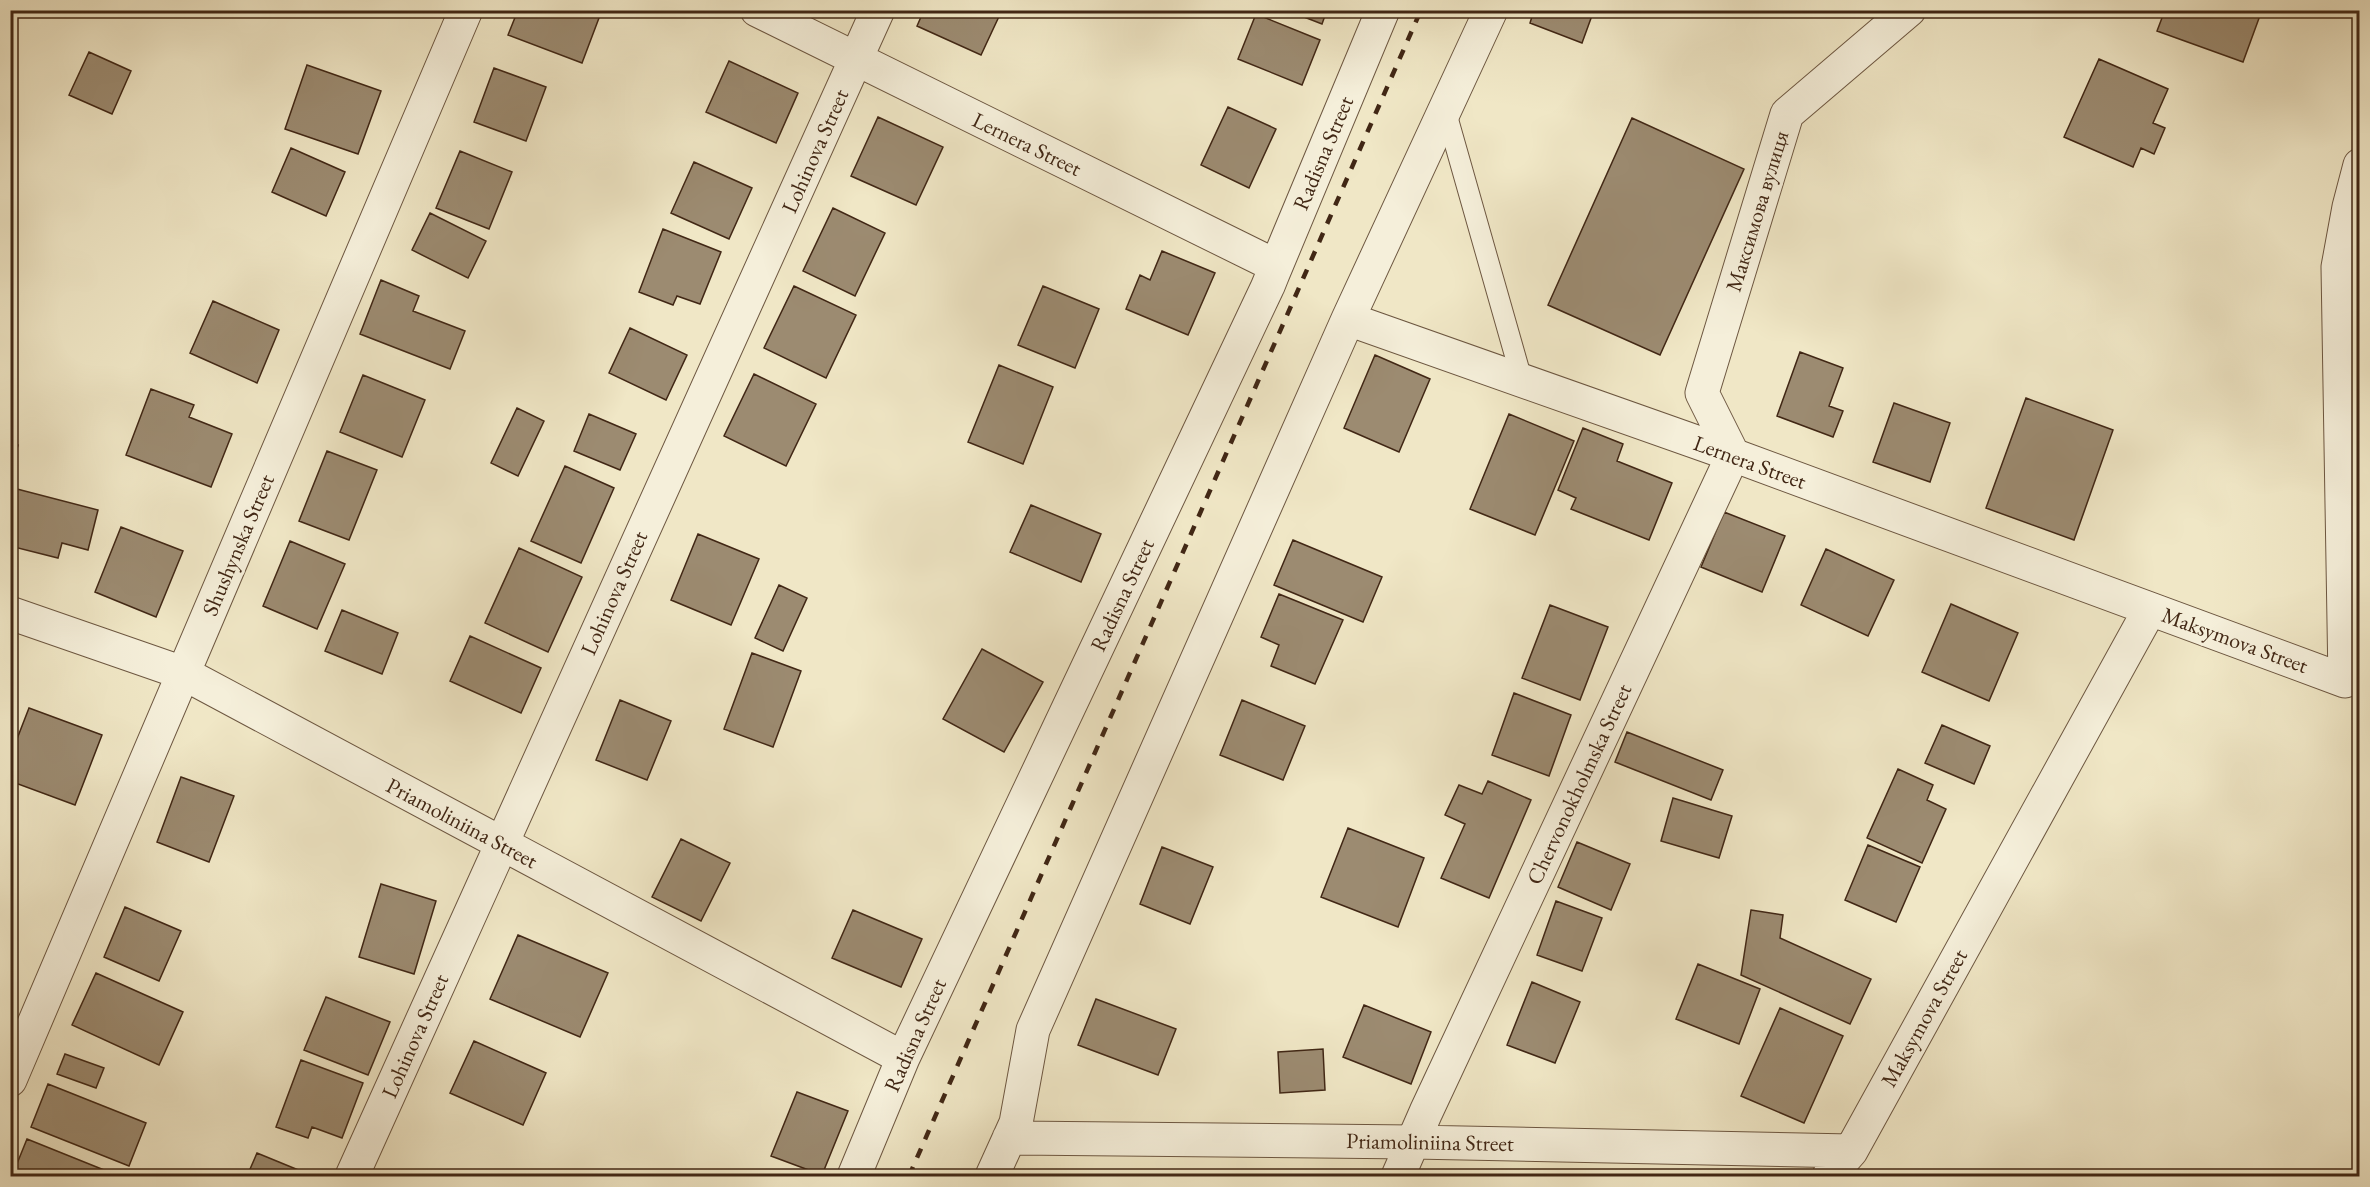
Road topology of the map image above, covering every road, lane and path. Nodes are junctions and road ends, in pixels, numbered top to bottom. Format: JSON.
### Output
{"nodes":[{"id":1,"x":466,"y":10,"type":"edge"},
{"id":2,"x":757,"y":10,"type":"edge"},
{"id":3,"x":878,"y":10,"type":"edge"},
{"id":4,"x":1383,"y":10,"type":"edge"},
{"id":5,"x":1491,"y":10,"type":"edge"},
{"id":6,"x":1909,"y":10,"type":"edge"},
{"id":7,"x":856,"y":60,"type":"junction"},
{"id":8,"x":1445,"y":109,"type":"junction"},
{"id":9,"x":2360,"y":165,"type":"edge"},
{"id":10,"x":1272,"y":277,"type":"junction"},
{"id":11,"x":1348,"y":319,"type":"junction"},
{"id":12,"x":1522,"y":380,"type":"junction"},
{"id":13,"x":1733,"y":455,"type":"junction"},
{"id":14,"x":2150,"y":609,"type":"junction"},
{"id":15,"x":10,"y":613,"type":"edge"},
{"id":16,"x":183,"y":673,"type":"junction"},
{"id":17,"x":501,"y":843,"type":"junction"},
{"id":18,"x":903,"y":1058,"type":"junction"},
{"id":19,"x":10,"y":1080,"type":"edge"},
{"id":20,"x":1009,"y":1138,"type":"junction"},
{"id":21,"x":1413,"y":1142,"type":"junction"},
{"id":22,"x":1851,"y":1151,"type":"junction"},
{"id":23,"x":352,"y":1176,"type":"edge"},
{"id":24,"x":854,"y":1176,"type":"edge"},
{"id":25,"x":993,"y":1176,"type":"edge"},
{"id":26,"x":1398,"y":1176,"type":"edge"},
{"id":27,"x":1829,"y":1176,"type":"edge"}],
"edges":[{"from":1,"to":16,"type":"street","name":"Shushynska Street"},
{"from":2,"to":7,"type":"street","name":"Lernera Street"},
{"from":3,"to":7,"type":"street","name":"Lohinova Street"},
{"from":4,"to":10,"type":"street","name":"Radisna Street"},
{"from":5,"to":8,"type":"street"},
{"from":6,"to":13,"type":"street","name":"Максимова вулиця"},
{"from":7,"to":10,"type":"street","name":"Lernera Street"},
{"from":7,"to":17,"type":"street","name":"Lohinova Street"},
{"from":8,"to":11,"type":"street"},
{"from":8,"to":12,"type":"lane"},
{"from":9,"to":14,"type":"street","name":"Maksymova Street"},
{"from":10,"to":18,"type":"street","name":"Radisna Street"},
{"from":11,"to":12,"type":"street","name":"Lernera Street"},
{"from":11,"to":20,"type":"street"},
{"from":12,"to":13,"type":"street","name":"Lernera Street"},
{"from":13,"to":14,"type":"street","name":"Lernera Street"},
{"from":13,"to":21,"type":"street","name":"Chervonokholmska Street"},
{"from":14,"to":22,"type":"street","name":"Maksymova Street"},
{"from":15,"to":16,"type":"street","name":"Priamoliniina Street"},
{"from":16,"to":17,"type":"street","name":"Priamoliniina Street"},
{"from":16,"to":19,"type":"street","name":"Shushynska Street"},
{"from":17,"to":18,"type":"street","name":"Priamoliniina Street"},
{"from":17,"to":23,"type":"street","name":"Lohinova Street"},
{"from":18,"to":24,"type":"street","name":"Radisna Street"},
{"from":20,"to":21,"type":"street","name":"Priamoliniina Street"},
{"from":20,"to":25,"type":"street"},
{"from":21,"to":22,"type":"street","name":"Priamoliniina Street"},
{"from":21,"to":26,"type":"street","name":"Chervonokholmska Street"},
{"from":22,"to":27,"type":"street","name":"Maksymova Street"}]}
